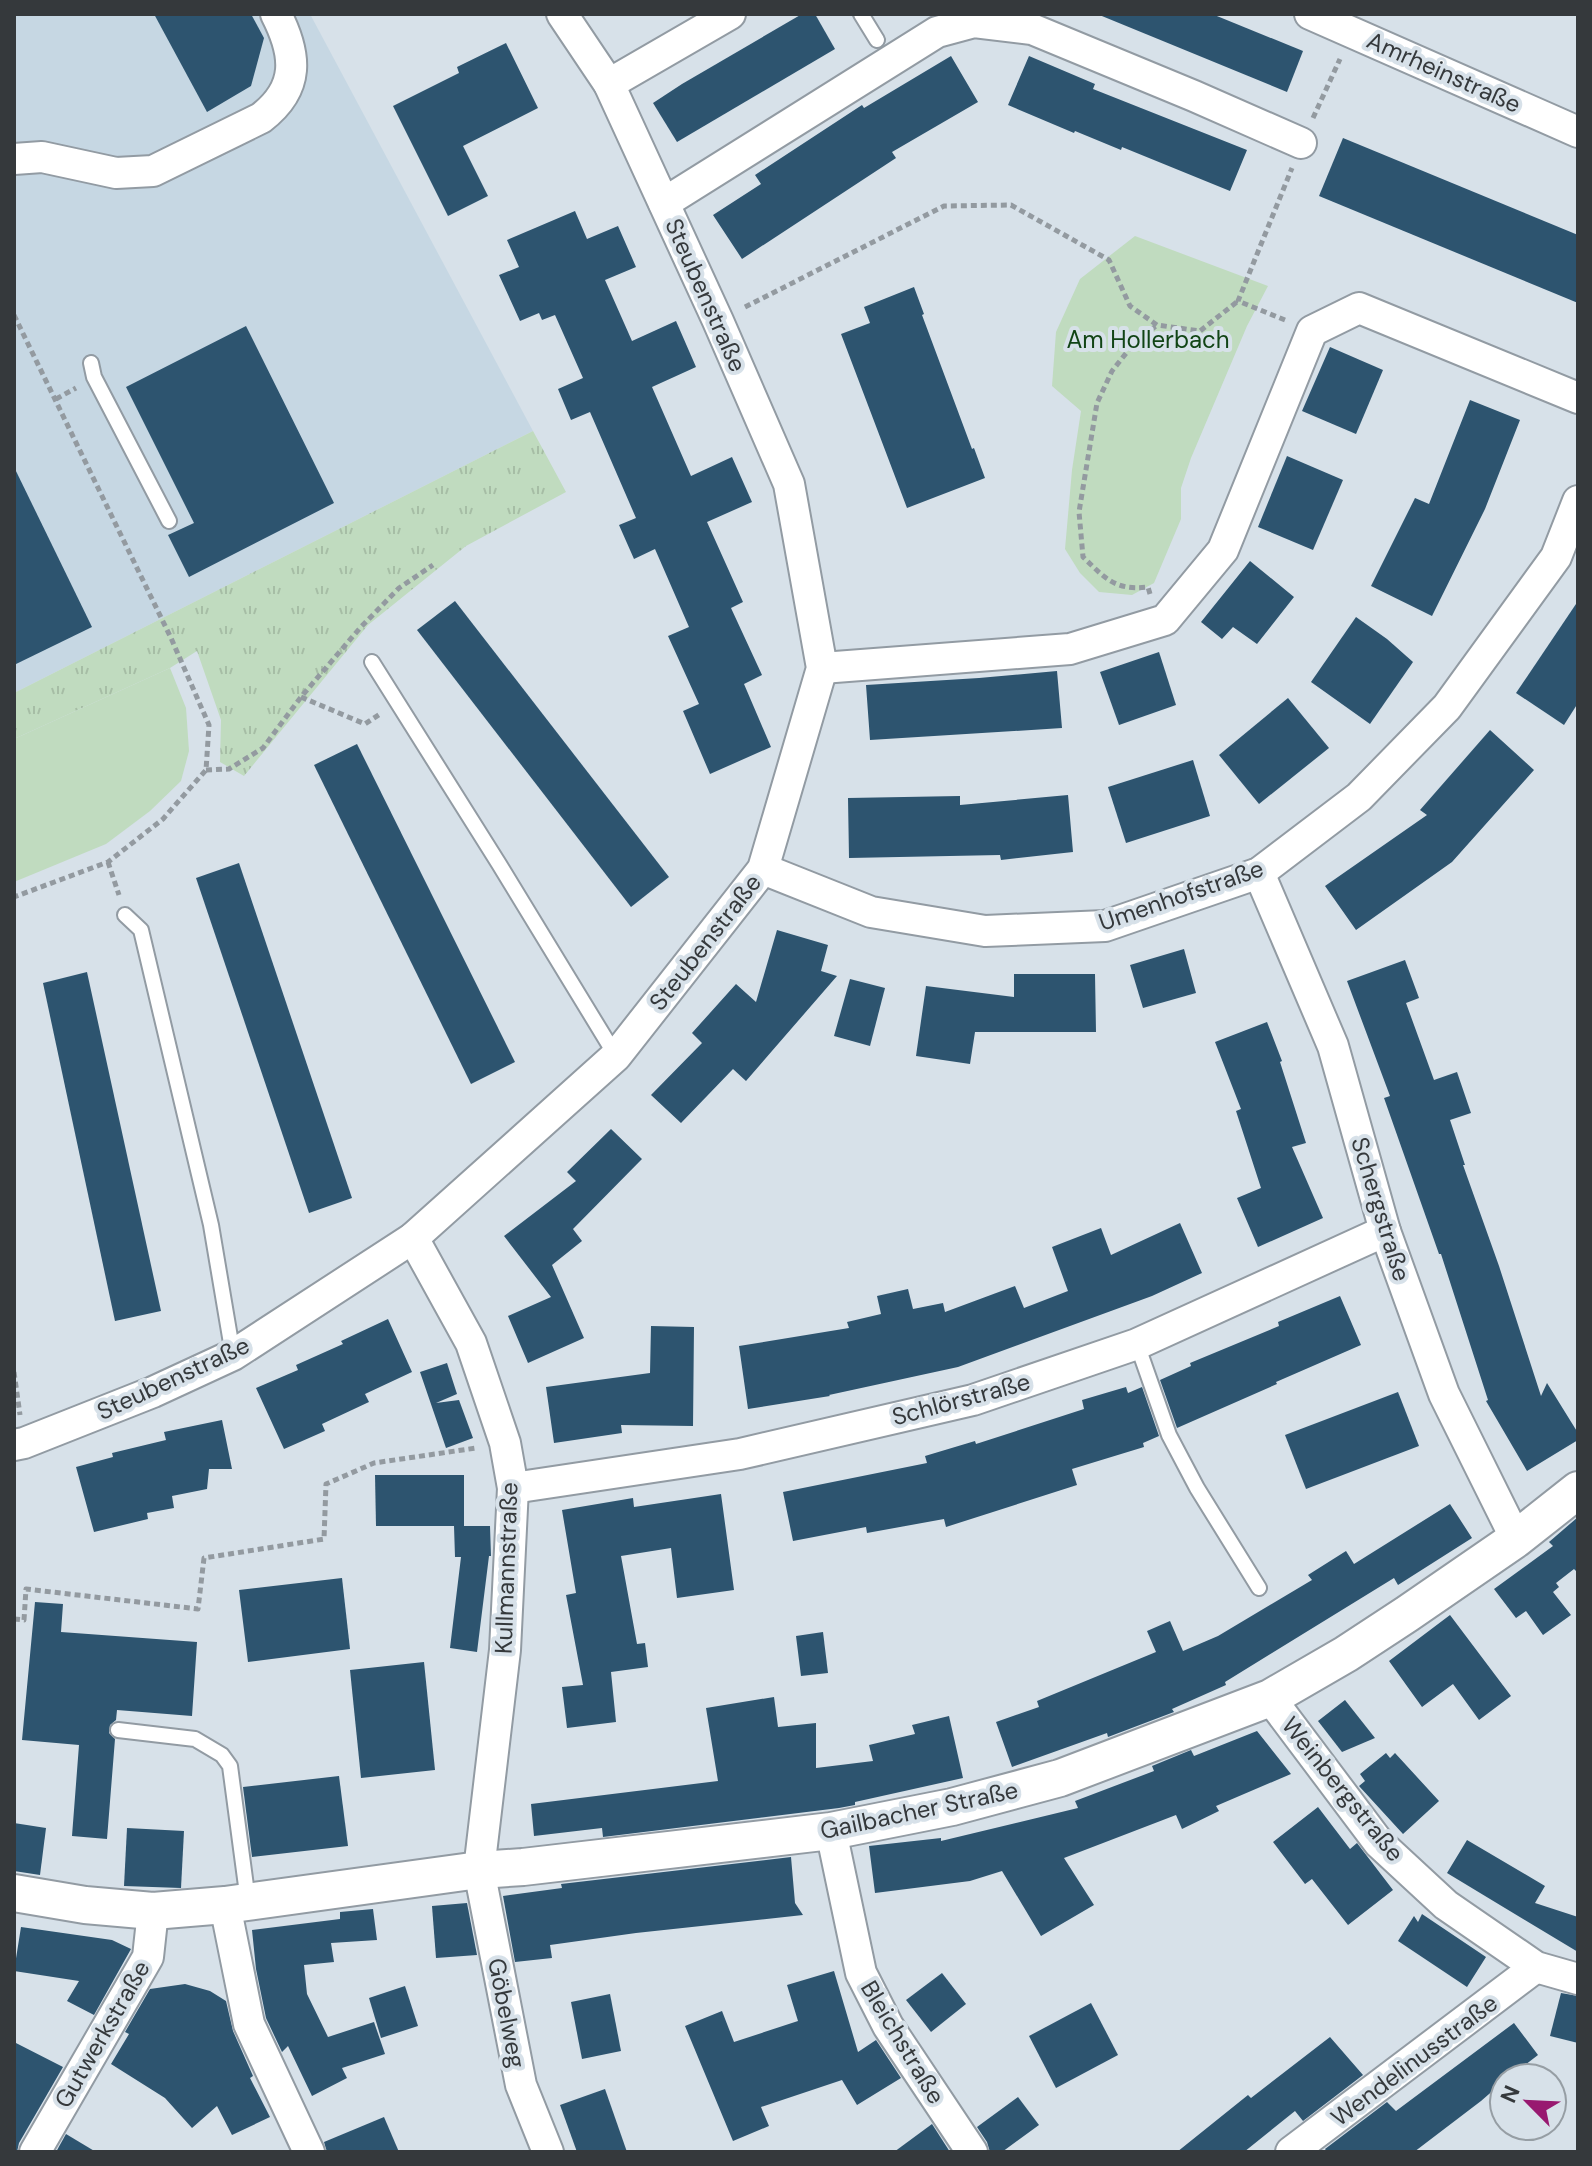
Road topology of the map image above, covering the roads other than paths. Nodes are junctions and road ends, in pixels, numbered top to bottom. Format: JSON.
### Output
{"nodes":[{"id":1,"x":276,"y":14,"type":"edge"},
{"id":2,"x":562,"y":14,"type":"edge"},
{"id":3,"x":730,"y":14,"type":"edge"},
{"id":4,"x":861,"y":14,"type":"edge"},
{"id":5,"x":1310,"y":14,"type":"edge"},
{"id":6,"x":1367,"y":25,"type":"edge"},
{"id":7,"x":877,"y":40,"type":"dead end"},
{"id":8,"x":609,"y":84,"type":"junction"},
{"id":9,"x":1578,"y":132,"type":"edge"},
{"id":10,"x":1301,"y":143,"type":"road end"},
{"id":11,"x":14,"y":159,"type":"edge"},
{"id":12,"x":664,"y":203,"type":"junction"},
{"id":13,"x":91,"y":363,"type":"dead end"},
{"id":14,"x":1578,"y":398,"type":"edge"},
{"id":15,"x":1578,"y":501,"type":"edge"},
{"id":16,"x":169,"y":521,"type":"dead end"},
{"id":17,"x":372,"y":662,"type":"dead end"},
{"id":18,"x":822,"y":668,"type":"junction"},
{"id":19,"x":763,"y":869,"type":"junction"},
{"id":20,"x":1259,"y":873,"type":"junction"},
{"id":21,"x":125,"y":915,"type":"road end"},
{"id":22,"x":616,"y":1056,"type":"junction"},
{"id":23,"x":1385,"y":1231,"type":"junction"},
{"id":24,"x":413,"y":1238,"type":"junction"},
{"id":25,"x":1137,"y":1344,"type":"junction"},
{"id":26,"x":233,"y":1355,"type":"junction"},
{"id":27,"x":19,"y":1444,"type":"edge"},
{"id":28,"x":513,"y":1488,"type":"junction"},
{"id":29,"x":1578,"y":1490,"type":"edge"},
{"id":30,"x":1516,"y":1539,"type":"junction"},
{"id":31,"x":1259,"y":1588,"type":"dead end"},
{"id":32,"x":1270,"y":1698,"type":"junction"},
{"id":33,"x":118,"y":1730,"type":"dead end"},
{"id":34,"x":831,"y":1831,"type":"junction"},
{"id":35,"x":479,"y":1870,"type":"junction"},
{"id":36,"x":14,"y":1893,"type":"edge"},
{"id":37,"x":237,"y":1903,"type":"junction"},
{"id":38,"x":169,"y":1910,"type":"junction"},
{"id":39,"x":1536,"y":1967,"type":"junction"},
{"id":40,"x":1578,"y":1979,"type":"edge"},
{"id":41,"x":35,"y":2152,"type":"edge"},
{"id":42,"x":309,"y":2152,"type":"edge"},
{"id":43,"x":548,"y":2152,"type":"edge"},
{"id":44,"x":972,"y":2152,"type":"edge"},
{"id":45,"x":1291,"y":2152,"type":"edge"}],
"edges":[{"from":1,"to":11,"type":"street"},
{"from":2,"to":8,"type":"street","name":"Steubenstraße"},
{"from":3,"to":8,"type":"street"},
{"from":4,"to":7,"type":"lane"},
{"from":5,"to":6,"type":"street","name":"Amrheinstraße"},
{"from":6,"to":9,"type":"street","name":"Amrheinstraße"},
{"from":8,"to":12,"type":"street","name":"Steubenstraße"},
{"from":10,"to":12,"type":"street"},
{"from":12,"to":18,"type":"street","name":"Steubenstraße"},
{"from":13,"to":16,"type":"lane"},
{"from":14,"to":18,"type":"street"},
{"from":15,"to":20,"type":"street","name":"Umenhofstraße"},
{"from":17,"to":22,"type":"lane"},
{"from":18,"to":19,"type":"street","name":"Steubenstraße"},
{"from":19,"to":20,"type":"street","name":"Umenhofstraße"},
{"from":19,"to":22,"type":"street","name":"Steubenstraße"},
{"from":20,"to":23,"type":"street","name":"Schergstraße"},
{"from":21,"to":26,"type":"lane"},
{"from":22,"to":24,"type":"street","name":"Steubenstraße"},
{"from":23,"to":25,"type":"street","name":"Schlörstraße"},
{"from":23,"to":30,"type":"street","name":"Schergstraße"},
{"from":24,"to":26,"type":"street","name":"Steubenstraße"},
{"from":24,"to":28,"type":"street","name":"Kullmannstraße"},
{"from":25,"to":28,"type":"street","name":"Schlörstraße"},
{"from":25,"to":31,"type":"lane"},
{"from":26,"to":27,"type":"street","name":"Steubenstraße"},
{"from":28,"to":35,"type":"street","name":"Kullmannstraße"},
{"from":29,"to":30,"type":"street","name":"Gailbacher Straße"},
{"from":30,"to":32,"type":"street","name":"Gailbacher Straße"},
{"from":32,"to":34,"type":"street","name":"Gailbacher Straße"},
{"from":32,"to":39,"type":"street","name":"Weinbergstraße"},
{"from":33,"to":37,"type":"lane"},
{"from":34,"to":35,"type":"street","name":"Gailbacher Straße"},
{"from":34,"to":44,"type":"street","name":"Bleichstraße"},
{"from":35,"to":37,"type":"street","name":"Gailbacher Straße"},
{"from":35,"to":43,"type":"street","name":"Göbelweg"},
{"from":36,"to":38,"type":"street","name":"Gailbacher Straße"},
{"from":37,"to":38,"type":"street","name":"Gailbacher Straße"},
{"from":37,"to":42,"type":"street"},
{"from":38,"to":41,"type":"street","name":"Gutwerkstraße"},
{"from":39,"to":40,"type":"street","name":"Weinbergstraße"},
{"from":39,"to":45,"type":"street","name":"Wendelinusstraße"}]}
